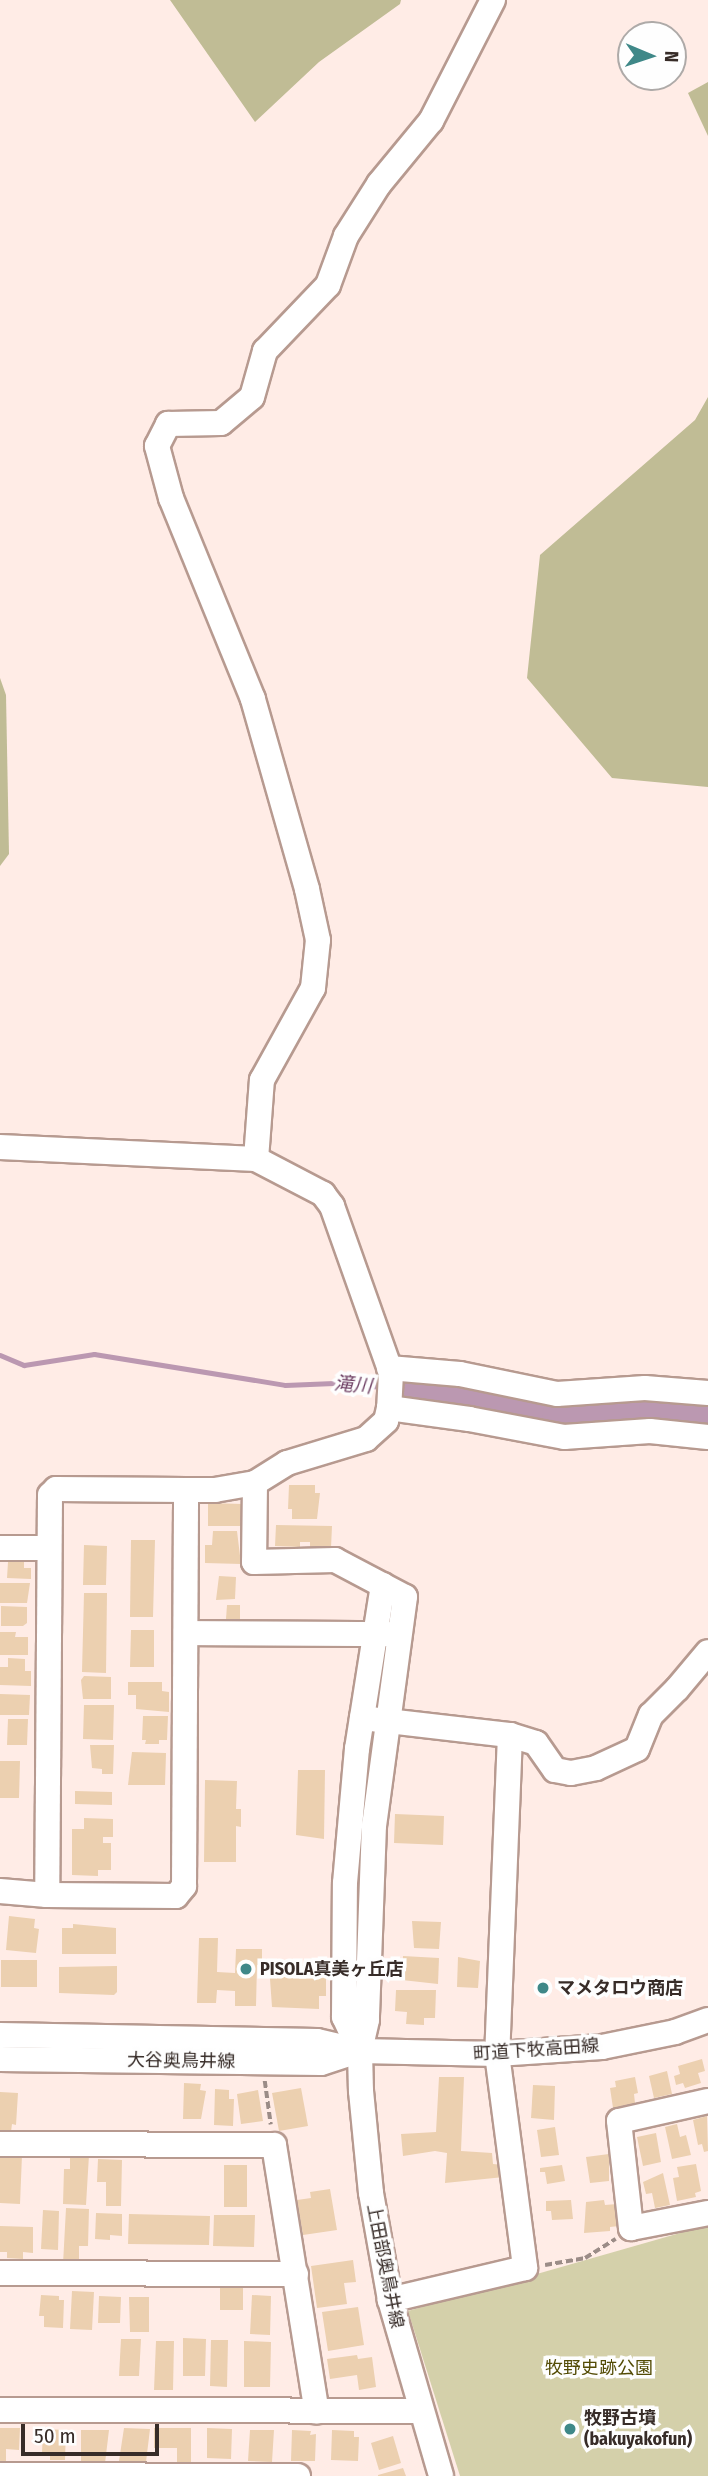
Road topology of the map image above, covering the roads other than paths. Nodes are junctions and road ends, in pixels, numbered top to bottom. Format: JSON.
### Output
{"nodes":[{"id":1,"x":494,"y":0,"type":"edge"},
{"id":2,"x":0,"y":1147,"type":"edge"},
{"id":3,"x":256,"y":1160,"type":"junction"},
{"id":4,"x":391,"y":1375,"type":"junction"},
{"id":5,"x":477,"y":1378,"type":"junction"},
{"id":6,"x":708,"y":1393,"type":"edge"},
{"id":7,"x":389,"y":1408,"type":"junction"},
{"id":8,"x":469,"y":1419,"type":"junction"},
{"id":9,"x":708,"y":1437,"type":"edge"},
{"id":10,"x":255,"y":1483,"type":"junction"},
{"id":11,"x":186,"y":1490,"type":"junction"},
{"id":12,"x":0,"y":1548,"type":"edge"},
{"id":13,"x":49,"y":1548,"type":"junction"},
{"id":14,"x":383,"y":1585,"type":"junction"},
{"id":15,"x":187,"y":1633,"type":"junction"},
{"id":16,"x":387,"y":1634,"type":"junction"},
{"id":17,"x":708,"y":1652,"type":"edge"},
{"id":18,"x":362,"y":1718,"type":"junction"},
{"id":19,"x":387,"y":1721,"type":"junction"},
{"id":20,"x":510,"y":1735,"type":"junction"},
{"id":21,"x":0,"y":1891,"type":"edge"},
{"id":22,"x":47,"y":1895,"type":"junction"},
{"id":23,"x":708,"y":2020,"type":"edge"},
{"id":24,"x":0,"y":2035,"type":"edge"},
{"id":25,"x":360,"y":2051,"type":"junction"},
{"id":26,"x":497,"y":2054,"type":"junction"},
{"id":27,"x":0,"y":2059,"type":"edge"},
{"id":28,"x":708,"y":2101,"type":"edge"},
{"id":29,"x":0,"y":2144,"type":"edge"},
{"id":30,"x":708,"y":2213,"type":"edge"},
{"id":31,"x":0,"y":2273,"type":"edge"},
{"id":32,"x":296,"y":2274,"type":"junction"},
{"id":33,"x":390,"y":2300,"type":"junction"},
{"id":34,"x":0,"y":2410,"type":"edge"},
{"id":35,"x":420,"y":2411,"type":"junction"},
{"id":36,"x":317,"y":2412,"type":"junction"},
{"id":37,"x":0,"y":2475,"type":"edge"},
{"id":38,"x":76,"y":2475,"type":"edge"},
{"id":39,"x":185,"y":2476,"type":"edge"},
{"id":40,"x":290,"y":2476,"type":"edge"},
{"id":41,"x":298,"y":2476,"type":"edge"},
{"id":42,"x":441,"y":2476,"type":"edge"}],
"edges":[{"from":1,"to":3,"type":"street"},
{"from":2,"to":3,"type":"street"},
{"from":3,"to":4,"type":"street"},
{"from":4,"to":5,"type":"street"},
{"from":4,"to":7,"type":"street"},
{"from":5,"to":6,"type":"street"},
{"from":5,"to":8,"type":"street"},
{"from":7,"to":8,"type":"street"},
{"from":7,"to":10,"type":"street"},
{"from":8,"to":9,"type":"street"},
{"from":10,"to":11,"type":"street"},
{"from":10,"to":14,"type":"street"},
{"from":11,"to":13,"type":"street"},
{"from":11,"to":15,"type":"street"},
{"from":12,"to":13,"type":"street"},
{"from":13,"to":22,"type":"street"},
{"from":14,"to":16,"type":"street"},
{"from":14,"to":16,"type":"street"},
{"from":15,"to":16,"type":"street"},
{"from":15,"to":22,"type":"street"},
{"from":16,"to":18,"type":"street"},
{"from":16,"to":19,"type":"street"},
{"from":17,"to":20,"type":"street"},
{"from":18,"to":19,"type":"street"},
{"from":18,"to":25,"type":"street"},
{"from":19,"to":20,"type":"street"},
{"from":19,"to":25,"type":"street"},
{"from":20,"to":26,"type":"street"},
{"from":21,"to":22,"type":"street"},
{"from":23,"to":26,"type":"street","name":"町道下牧高田線"},
{"from":24,"to":25,"type":"street"},
{"from":25,"to":26,"type":"street","name":"町道下牧高田線"},
{"from":25,"to":27,"type":"street","name":"大谷奥鳥井線"},
{"from":25,"to":33,"type":"street","name":"上田部奥鳥井線"},
{"from":26,"to":33,"type":"street"},
{"from":28,"to":30,"type":"street"},
{"from":29,"to":32,"type":"street"},
{"from":31,"to":32,"type":"street"},
{"from":32,"to":36,"type":"street"},
{"from":33,"to":35,"type":"street","name":"上田部奥鳥井線"},
{"from":34,"to":36,"type":"street"},
{"from":35,"to":36,"type":"street"},
{"from":35,"to":42,"type":"street","name":"上田部奥鳥井線"},
{"from":37,"to":38,"type":"street"},
{"from":38,"to":39,"type":"street"},
{"from":39,"to":40,"type":"street"},
{"from":40,"to":41,"type":"street"}]}
